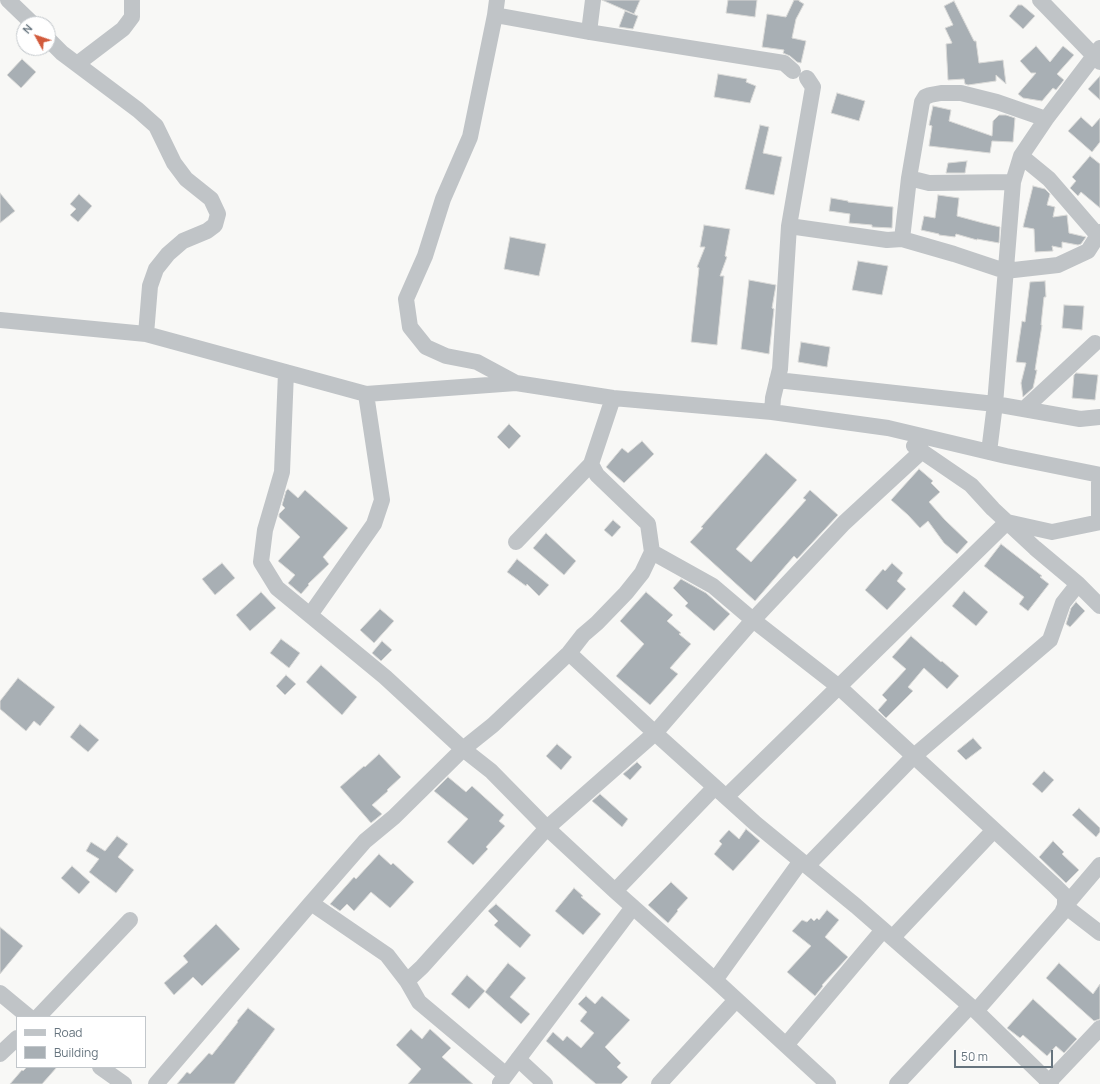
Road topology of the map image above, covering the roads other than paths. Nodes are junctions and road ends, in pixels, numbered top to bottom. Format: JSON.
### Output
{"nodes":[{"id":1,"x":8,"y":0,"type":"edge"},
{"id":2,"x":132,"y":0,"type":"edge"},
{"id":3,"x":593,"y":0,"type":"edge"},
{"id":4,"x":1040,"y":0,"type":"edge"},
{"id":5,"x":496,"y":7,"type":"edge"},
{"id":6,"x":25,"y":16,"type":"edge"},
{"id":7,"x":589,"y":32,"type":"junction"},
{"id":8,"x":56,"y":47,"type":"edge"},
{"id":9,"x":1098,"y":55,"type":"edge"},
{"id":10,"x":77,"y":64,"type":"junction"},
{"id":11,"x":1046,"y":119,"type":"junction"},
{"id":12,"x":1022,"y":156,"type":"junction"},
{"id":13,"x":909,"y":178,"type":"junction"},
{"id":14,"x":1013,"y":182,"type":"junction"},
{"id":15,"x":789,"y":226,"type":"junction"},
{"id":16,"x":1099,"y":235,"type":"edge"},
{"id":17,"x":902,"y":239,"type":"junction"},
{"id":18,"x":1005,"y":271,"type":"junction"},
{"id":19,"x":0,"y":320,"type":"edge"},
{"id":20,"x":146,"y":334,"type":"junction"},
{"id":21,"x":1094,"y":343,"type":"dead end"},
{"id":22,"x":286,"y":372,"type":"junction"},
{"id":23,"x":777,"y":380,"type":"junction"},
{"id":24,"x":516,"y":383,"type":"junction"},
{"id":25,"x":366,"y":394,"type":"junction"},
{"id":26,"x":613,"y":398,"type":"junction"},
{"id":27,"x":995,"y":404,"type":"junction"},
{"id":28,"x":1024,"y":409,"type":"junction"},
{"id":29,"x":772,"y":412,"type":"junction"},
{"id":30,"x":1100,"y":417,"type":"edge"},
{"id":31,"x":888,"y":428,"type":"junction"},
{"id":32,"x":922,"y":451,"type":"junction"},
{"id":33,"x":989,"y":452,"type":"junction"},
{"id":34,"x":592,"y":464,"type":"junction"},
{"id":35,"x":1100,"y":475,"type":"edge"},
{"id":36,"x":1007,"y":522,"type":"junction"},
{"id":37,"x":1100,"y":522,"type":"edge"},
{"id":38,"x":516,"y":542,"type":"dead end"},
{"id":39,"x":652,"y":552,"type":"junction"},
{"id":40,"x":1078,"y":584,"type":"junction"},
{"id":41,"x":1100,"y":606,"type":"edge"},
{"id":42,"x":310,"y":615,"type":"junction"},
{"id":43,"x":753,"y":620,"type":"junction"},
{"id":44,"x":569,"y":653,"type":"junction"},
{"id":45,"x":839,"y":687,"type":"junction"},
{"id":46,"x":655,"y":733,"type":"junction"},
{"id":47,"x":463,"y":749,"type":"junction"},
{"id":48,"x":914,"y":756,"type":"junction"},
{"id":49,"x":721,"y":792,"type":"junction"},
{"id":50,"x":547,"y":828,"type":"junction"},
{"id":51,"x":994,"y":830,"type":"junction"},
{"id":52,"x":804,"y":864,"type":"junction"},
{"id":53,"x":1100,"y":865,"type":"edge"},
{"id":54,"x":615,"y":892,"type":"junction"},
{"id":55,"x":311,"y":903,"type":"junction"},
{"id":56,"x":1065,"y":906,"type":"junction"},
{"id":57,"x":633,"y":907,"type":"junction"},
{"id":58,"x":130,"y":920,"type":"dead end"},
{"id":59,"x":1100,"y":933,"type":"edge"},
{"id":60,"x":888,"y":934,"type":"junction"},
{"id":61,"x":715,"y":980,"type":"junction"},
{"id":62,"x":407,"y":981,"type":"junction"},
{"id":63,"x":0,"y":993,"type":"edge"},
{"id":64,"x":736,"y":1000,"type":"junction"},
{"id":65,"x":973,"y":1009,"type":"junction"},
{"id":66,"x":28,"y":1016,"type":"edge"},
{"id":67,"x":39,"y":1016,"type":"edge"},
{"id":68,"x":1100,"y":1028,"type":"edge"},
{"id":69,"x":16,"y":1039,"type":"edge"},
{"id":70,"x":786,"y":1045,"type":"junction"},
{"id":71,"x":0,"y":1054,"type":"edge"},
{"id":72,"x":518,"y":1059,"type":"junction"},
{"id":73,"x":101,"y":1068,"type":"edge"},
{"id":74,"x":502,"y":1079,"type":"edge"},
{"id":75,"x":822,"y":1082,"type":"edge"},
{"id":76,"x":1049,"y":1083,"type":"edge"},
{"id":77,"x":124,"y":1084,"type":"edge"},
{"id":78,"x":156,"y":1084,"type":"edge"},
{"id":79,"x":545,"y":1084,"type":"edge"},
{"id":80,"x":659,"y":1084,"type":"edge"},
{"id":81,"x":897,"y":1084,"type":"edge"}],
"edges":[{"from":1,"to":6,"type":"street"},
{"from":2,"to":10,"type":"street"},
{"from":3,"to":7,"type":"street"},
{"from":4,"to":9,"type":"street"},
{"from":5,"to":7,"type":"street"},
{"from":5,"to":24,"type":"street"},
{"from":7,"to":15,"type":"street"},
{"from":8,"to":10,"type":"street"},
{"from":9,"to":11,"type":"street"},
{"from":10,"to":20,"type":"street"},
{"from":11,"to":12,"type":"street"},
{"from":11,"to":13,"type":"street"},
{"from":12,"to":14,"type":"street"},
{"from":12,"to":16,"type":"street"},
{"from":13,"to":14,"type":"street"},
{"from":13,"to":17,"type":"street"},
{"from":14,"to":18,"type":"street"},
{"from":15,"to":17,"type":"street"},
{"from":15,"to":23,"type":"street"},
{"from":16,"to":18,"type":"street"},
{"from":17,"to":18,"type":"street"},
{"from":18,"to":27,"type":"street"},
{"from":19,"to":20,"type":"street"},
{"from":20,"to":22,"type":"street"},
{"from":21,"to":28,"type":"street"},
{"from":22,"to":25,"type":"street"},
{"from":22,"to":42,"type":"street"},
{"from":23,"to":27,"type":"street"},
{"from":23,"to":29,"type":"street"},
{"from":24,"to":25,"type":"street"},
{"from":24,"to":26,"type":"street"},
{"from":25,"to":42,"type":"street"},
{"from":26,"to":29,"type":"street"},
{"from":26,"to":34,"type":"street"},
{"from":27,"to":28,"type":"street"},
{"from":27,"to":33,"type":"street"},
{"from":28,"to":30,"type":"street"},
{"from":29,"to":31,"type":"street"},
{"from":31,"to":32,"type":"street"},
{"from":31,"to":33,"type":"street"},
{"from":32,"to":36,"type":"street"},
{"from":32,"to":43,"type":"street"},
{"from":33,"to":35,"type":"street"},
{"from":34,"to":38,"type":"street"},
{"from":34,"to":39,"type":"street"},
{"from":35,"to":37,"type":"street"},
{"from":36,"to":37,"type":"street"},
{"from":36,"to":40,"type":"street"},
{"from":36,"to":45,"type":"street"},
{"from":39,"to":43,"type":"street"},
{"from":39,"to":44,"type":"street"},
{"from":40,"to":41,"type":"street"},
{"from":40,"to":48,"type":"street"},
{"from":42,"to":47,"type":"street"},
{"from":43,"to":45,"type":"street"},
{"from":43,"to":46,"type":"street"},
{"from":44,"to":46,"type":"street"},
{"from":44,"to":47,"type":"street"},
{"from":45,"to":48,"type":"street"},
{"from":45,"to":49,"type":"street"},
{"from":46,"to":49,"type":"street"},
{"from":46,"to":50,"type":"street"},
{"from":47,"to":50,"type":"street"},
{"from":47,"to":55,"type":"street"},
{"from":48,"to":51,"type":"street"},
{"from":48,"to":52,"type":"street"},
{"from":49,"to":52,"type":"street"},
{"from":49,"to":54,"type":"street"},
{"from":50,"to":54,"type":"street"},
{"from":50,"to":62,"type":"street"},
{"from":51,"to":56,"type":"street"},
{"from":51,"to":60,"type":"street"},
{"from":52,"to":60,"type":"street"},
{"from":52,"to":61,"type":"street"},
{"from":53,"to":56,"type":"street"},
{"from":54,"to":57,"type":"street"},
{"from":55,"to":62,"type":"street"},
{"from":55,"to":78,"type":"street"},
{"from":56,"to":59,"type":"street"},
{"from":56,"to":65,"type":"street"},
{"from":57,"to":61,"type":"street"},
{"from":57,"to":72,"type":"street"},
{"from":58,"to":67,"type":"street"},
{"from":60,"to":65,"type":"street"},
{"from":60,"to":70,"type":"street"},
{"from":61,"to":64,"type":"street"},
{"from":62,"to":74,"type":"street"},
{"from":63,"to":66,"type":"street"},
{"from":64,"to":70,"type":"street"},
{"from":64,"to":80,"type":"street"},
{"from":65,"to":76,"type":"street"},
{"from":65,"to":81,"type":"street"},
{"from":68,"to":76,"type":"street"},
{"from":69,"to":71,"type":"street"},
{"from":70,"to":75,"type":"street"},
{"from":72,"to":74,"type":"street"},
{"from":72,"to":79,"type":"street"},
{"from":73,"to":77,"type":"street"}]}
